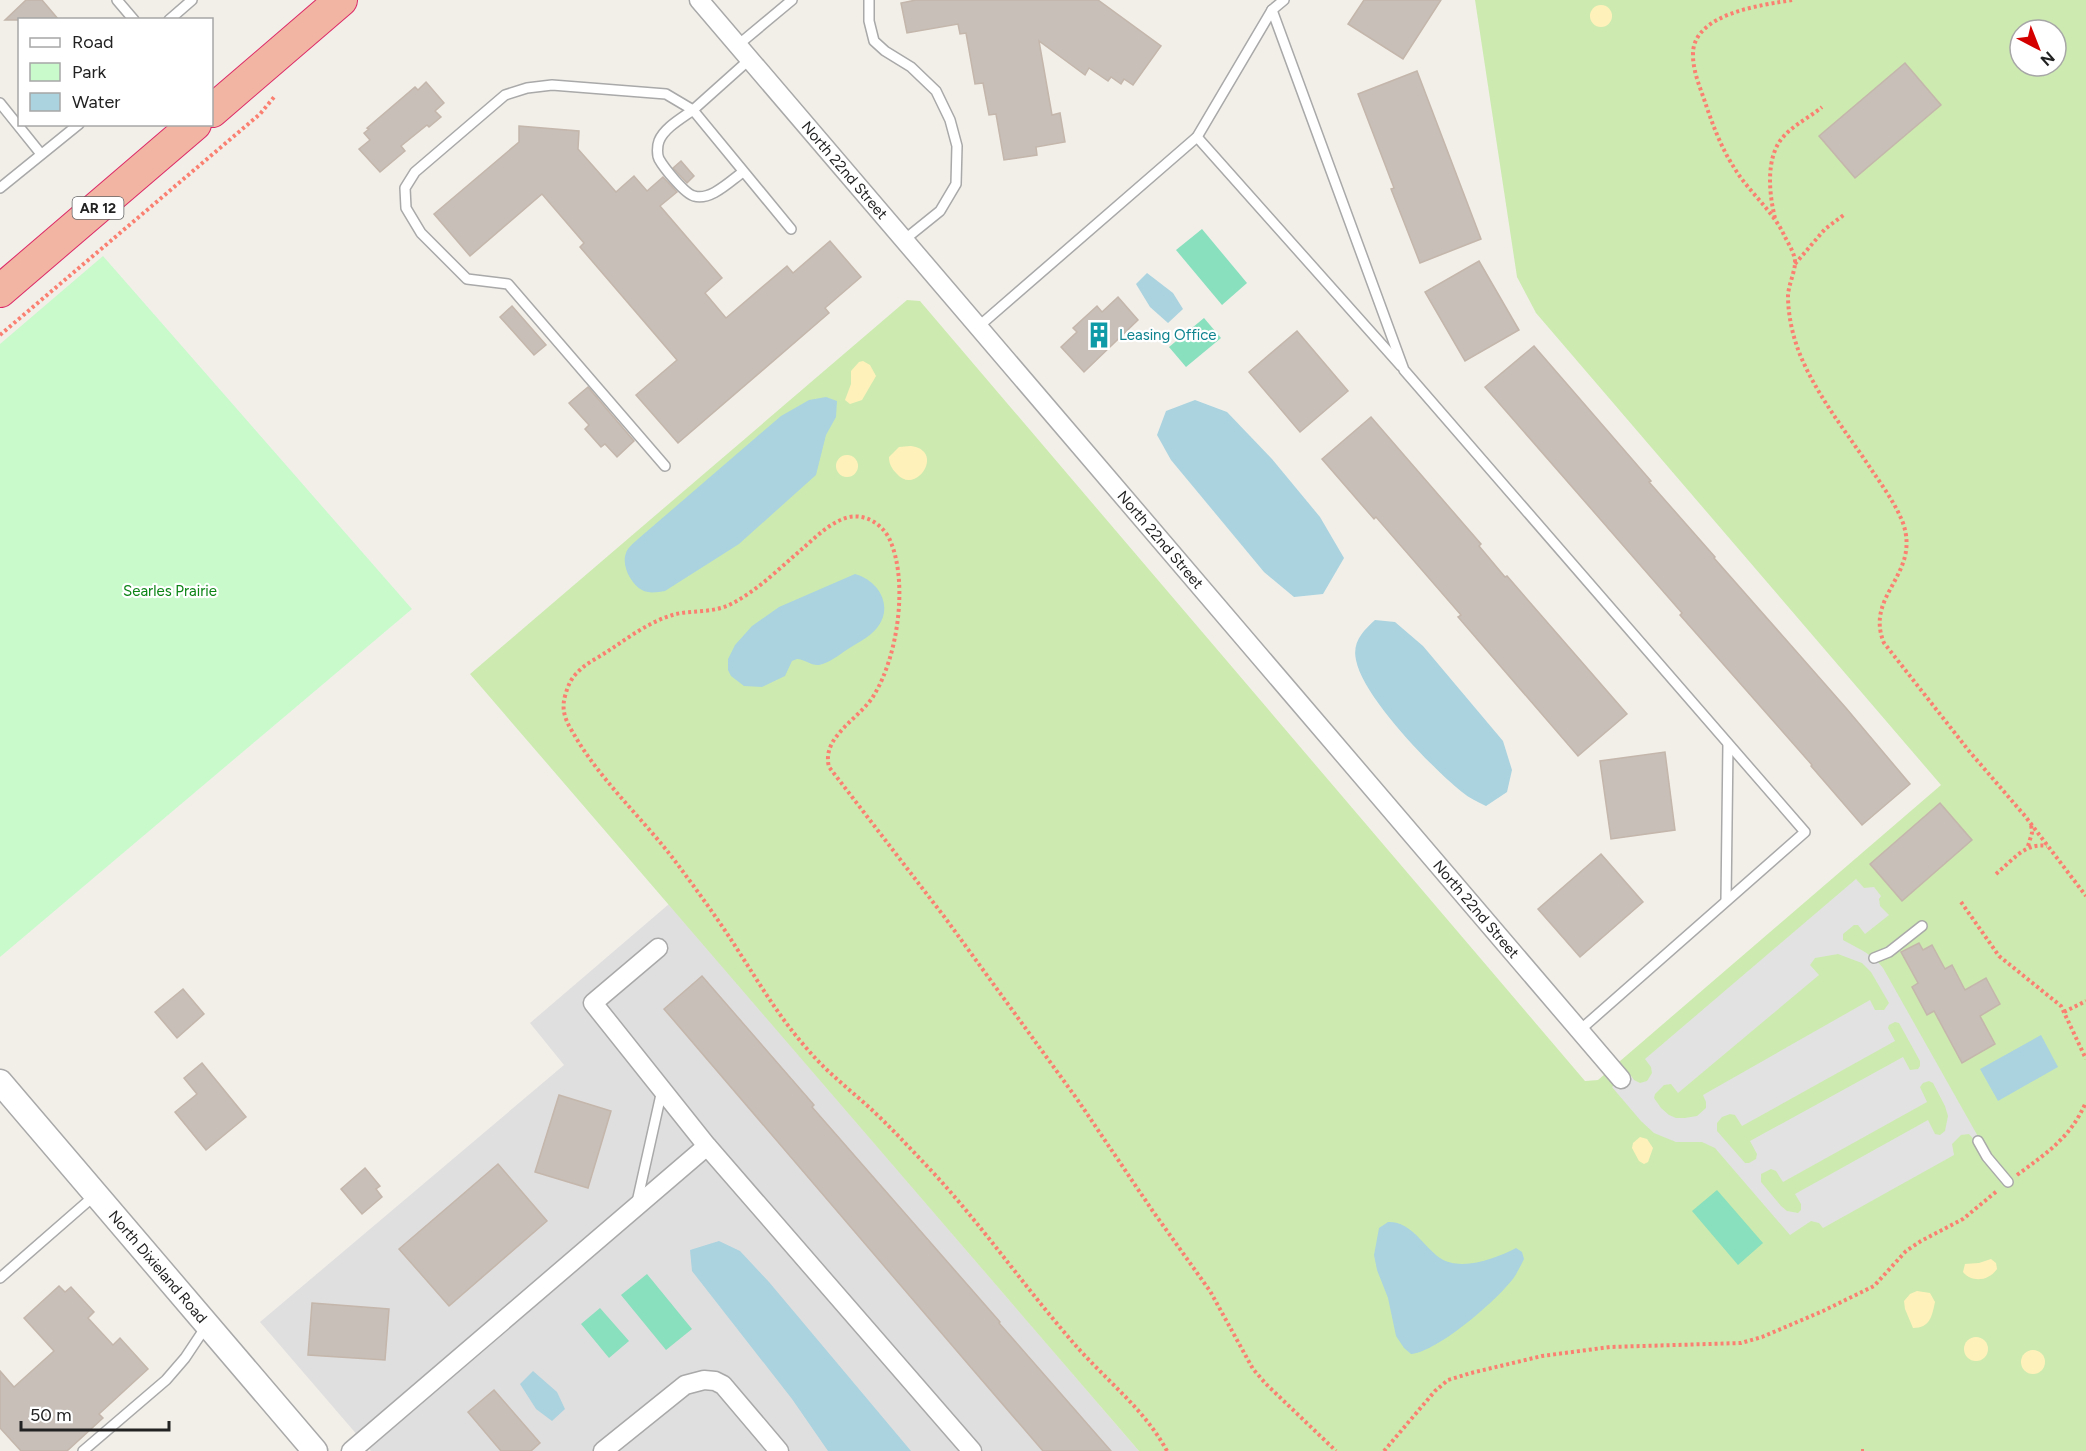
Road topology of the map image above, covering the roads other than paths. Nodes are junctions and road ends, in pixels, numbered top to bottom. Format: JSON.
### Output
{"nodes":[{"id":1,"x":117,"y":0,"type":"edge"},
{"id":2,"x":192,"y":0,"type":"edge"},
{"id":3,"x":699,"y":0,"type":"edge"},
{"id":4,"x":792,"y":0,"type":"edge"},
{"id":5,"x":869,"y":0,"type":"edge"},
{"id":6,"x":1284,"y":0,"type":"edge"},
{"id":7,"x":330,"y":6,"type":"edge"},
{"id":8,"x":1272,"y":10,"type":"junction"},
{"id":9,"x":132,"y":18,"type":"edge"},
{"id":10,"x":171,"y":18,"type":"edge"},
{"id":11,"x":738,"y":45,"type":"junction"},
{"id":12,"x":750,"y":59,"type":"junction"},
{"id":13,"x":0,"y":103,"type":"edge"},
{"id":14,"x":213,"y":110,"type":"edge"},
{"id":15,"x":693,"y":110,"type":"junction"},
{"id":16,"x":18,"y":125,"type":"edge"},
{"id":17,"x":18,"y":126,"type":"edge"},
{"id":18,"x":76,"y":126,"type":"edge"},
{"id":19,"x":193,"y":126,"type":"edge"},
{"id":20,"x":1197,"y":137,"type":"junction"},
{"id":21,"x":41,"y":154,"type":"junction"},
{"id":22,"x":743,"y":172,"type":"junction"},
{"id":23,"x":0,"y":188,"type":"edge"},
{"id":24,"x":791,"y":229,"type":"dead end"},
{"id":25,"x":904,"y":240,"type":"junction"},
{"id":26,"x":0,"y":291,"type":"edge"},
{"id":27,"x":978,"y":327,"type":"junction"},
{"id":28,"x":1404,"y":370,"type":"junction"},
{"id":29,"x":665,"y":466,"type":"dead end"},
{"id":30,"x":1728,"y":744,"type":"junction"},
{"id":31,"x":1726,"y":901,"type":"junction"},
{"id":32,"x":1922,"y":926,"type":"dead end"},
{"id":33,"x":657,"y":948,"type":"dead end"},
{"id":34,"x":1874,"y":958,"type":"dead end"},
{"id":35,"x":1580,"y":1030,"type":"junction"},
{"id":36,"x":1621,"y":1079,"type":"dead end"},
{"id":37,"x":0,"y":1082,"type":"edge"},
{"id":38,"x":662,"y":1090,"type":"junction"},
{"id":39,"x":1978,"y":1141,"type":"dead end"},
{"id":40,"x":707,"y":1146,"type":"junction"},
{"id":41,"x":2008,"y":1182,"type":"road end"},
{"id":42,"x":96,"y":1195,"type":"junction"},
{"id":43,"x":636,"y":1208,"type":"junction"},
{"id":44,"x":0,"y":1278,"type":"edge"},
{"id":45,"x":207,"y":1324,"type":"junction"},
{"id":46,"x":83,"y":1451,"type":"edge"},
{"id":47,"x":315,"y":1451,"type":"edge"},
{"id":48,"x":351,"y":1451,"type":"edge"},
{"id":49,"x":603,"y":1451,"type":"edge"},
{"id":50,"x":779,"y":1451,"type":"edge"},
{"id":51,"x":972,"y":1451,"type":"edge"}],
"edges":[{"from":1,"to":9,"type":"lane"},
{"from":2,"to":10,"type":"lane"},
{"from":3,"to":11,"type":"street","name":"North 22nd Street"},
{"from":4,"to":11,"type":"lane"},
{"from":5,"to":25,"type":"lane"},
{"from":6,"to":8,"type":"lane"},
{"from":7,"to":14,"type":"highway"},
{"from":8,"to":20,"type":"lane"},
{"from":8,"to":28,"type":"lane"},
{"from":11,"to":12,"type":"street","name":"North 22nd Street"},
{"from":12,"to":15,"type":"lane"},
{"from":12,"to":25,"type":"street","name":"North 22nd Street"},
{"from":13,"to":16,"type":"lane"},
{"from":15,"to":22,"type":"lane"},
{"from":15,"to":22,"type":"lane"},
{"from":15,"to":29,"type":"lane"},
{"from":17,"to":21,"type":"lane"},
{"from":18,"to":21,"type":"lane"},
{"from":19,"to":26,"type":"highway","number":"AR 12"},
{"from":20,"to":27,"type":"lane"},
{"from":20,"to":28,"type":"lane"},
{"from":21,"to":23,"type":"lane"},
{"from":22,"to":24,"type":"lane"},
{"from":25,"to":27,"type":"street","name":"North 22nd Street"},
{"from":27,"to":35,"type":"street","name":"North 22nd Street"},
{"from":28,"to":30,"type":"lane"},
{"from":30,"to":31,"type":"lane"},
{"from":30,"to":31,"type":"lane"},
{"from":31,"to":35,"type":"lane"},
{"from":32,"to":34,"type":"lane"},
{"from":33,"to":38,"type":"street"},
{"from":35,"to":36,"type":"street","name":"North 22nd Street"},
{"from":37,"to":42,"type":"street","name":"North Dixieland Road"},
{"from":38,"to":40,"type":"street"},
{"from":38,"to":43,"type":"lane"},
{"from":39,"to":41,"type":"lane"},
{"from":40,"to":43,"type":"street"},
{"from":40,"to":51,"type":"street"},
{"from":42,"to":44,"type":"lane"},
{"from":42,"to":45,"type":"street","name":"North Dixieland Road"},
{"from":43,"to":48,"type":"street"},
{"from":45,"to":46,"type":"lane"},
{"from":45,"to":47,"type":"street","name":"North Dixieland Road"},
{"from":49,"to":50,"type":"street"}]}
